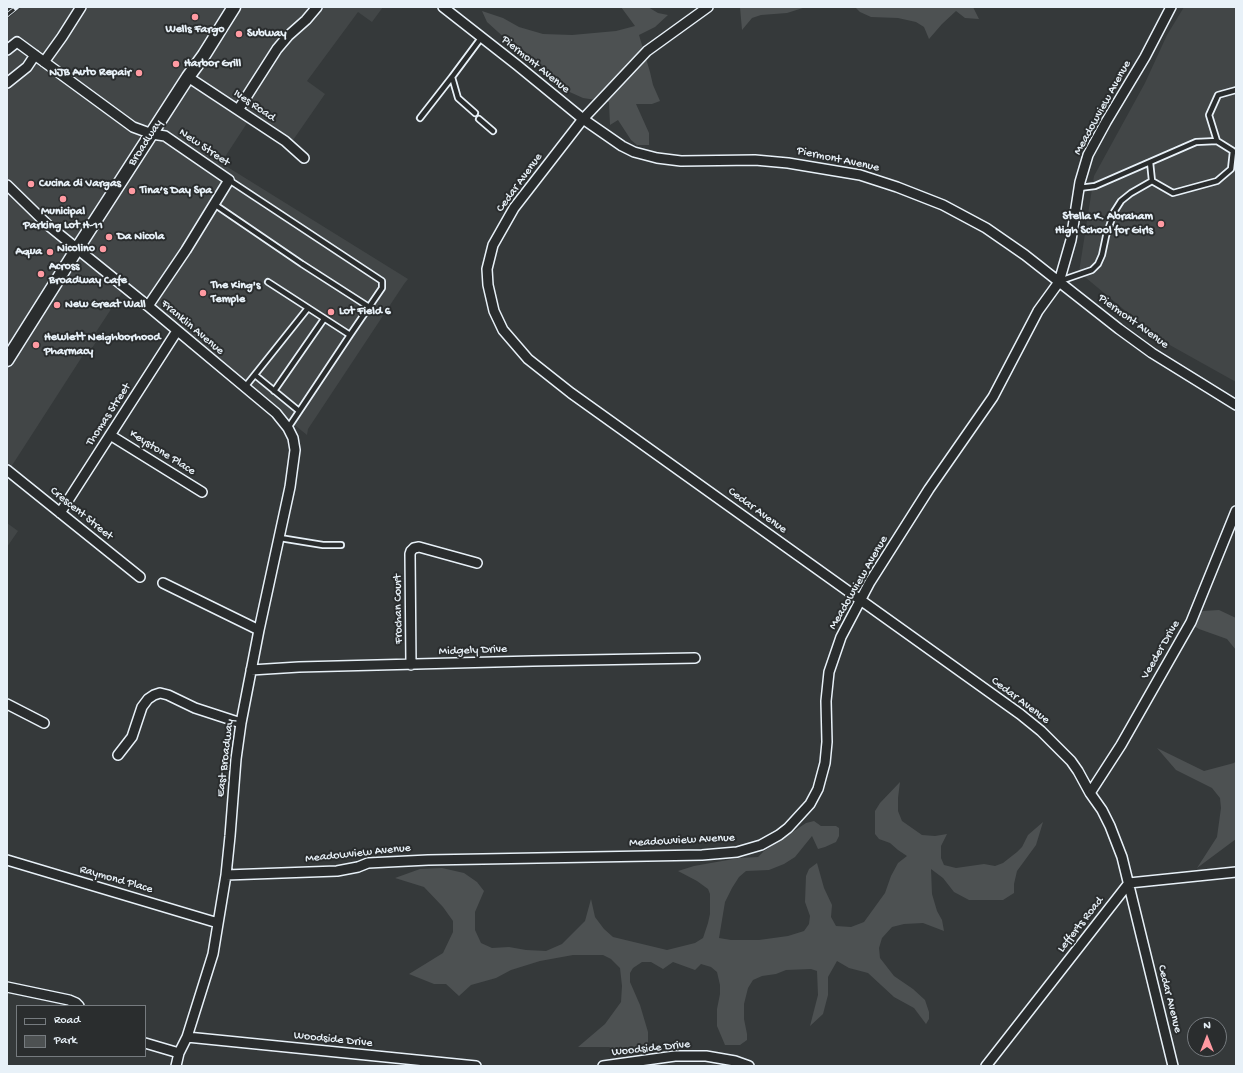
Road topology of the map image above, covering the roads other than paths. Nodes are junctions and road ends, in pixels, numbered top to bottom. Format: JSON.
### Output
{"nodes":[{"id":1,"x":81,"y":7,"type":"edge"},
{"id":2,"x":234,"y":7,"type":"edge"},
{"id":3,"x":317,"y":7,"type":"edge"},
{"id":4,"x":443,"y":7,"type":"edge"},
{"id":5,"x":708,"y":7,"type":"edge"},
{"id":6,"x":1172,"y":7,"type":"edge"},
{"id":7,"x":481,"y":38,"type":"junction"},
{"id":8,"x":7,"y":50,"type":"edge"},
{"id":9,"x":35,"y":55,"type":"junction"},
{"id":10,"x":44,"y":62,"type":"junction"},
{"id":11,"x":188,"y":77,"type":"junction"},
{"id":12,"x":452,"y":77,"type":"junction"},
{"id":13,"x":7,"y":83,"type":"edge"},
{"id":14,"x":1236,"y":90,"type":"edge"},
{"id":15,"x":238,"y":110,"type":"junction"},
{"id":16,"x":475,"y":113,"type":"dead end"},
{"id":17,"x":420,"y":118,"type":"dead end"},
{"id":18,"x":479,"y":119,"type":"dead end"},
{"id":19,"x":583,"y":119,"type":"junction"},
{"id":20,"x":493,"y":131,"type":"dead end"},
{"id":21,"x":152,"y":134,"type":"junction"},
{"id":22,"x":1217,"y":141,"type":"junction"},
{"id":23,"x":1235,"y":151,"type":"edge"},
{"id":24,"x":304,"y":158,"type":"dead end"},
{"id":25,"x":1150,"y":162,"type":"junction"},
{"id":26,"x":229,"y":180,"type":"junction"},
{"id":27,"x":1152,"y":181,"type":"junction"},
{"id":28,"x":7,"y":185,"type":"edge"},
{"id":29,"x":1079,"y":188,"type":"junction"},
{"id":30,"x":214,"y":204,"type":"junction"},
{"id":31,"x":77,"y":249,"type":"junction"},
{"id":32,"x":268,"y":282,"type":"dead end"},
{"id":33,"x":1059,"y":282,"type":"junction"},
{"id":34,"x":148,"y":306,"type":"junction"},
{"id":35,"x":369,"y":307,"type":"junction"},
{"id":36,"x":308,"y":308,"type":"junction"},
{"id":37,"x":324,"y":319,"type":"junction"},
{"id":38,"x":177,"y":331,"type":"junction"},
{"id":39,"x":350,"y":335,"type":"junction"},
{"id":40,"x":7,"y":360,"type":"edge"},
{"id":41,"x":255,"y":375,"type":"junction"},
{"id":42,"x":245,"y":388,"type":"junction"},
{"id":43,"x":274,"y":391,"type":"junction"},
{"id":44,"x":1236,"y":405,"type":"edge"},
{"id":45,"x":299,"y":412,"type":"junction"},
{"id":46,"x":288,"y":428,"type":"junction"},
{"id":47,"x":110,"y":435,"type":"junction"},
{"id":48,"x":295,"y":450,"type":"joint"},
{"id":49,"x":7,"y":470,"type":"edge"},
{"id":50,"x":202,"y":492,"type":"dead end"},
{"id":51,"x":1236,"y":511,"type":"edge"},
{"id":52,"x":60,"y":512,"type":"junction"},
{"id":53,"x":280,"y":538,"type":"junction"},
{"id":54,"x":341,"y":545,"type":"dead end"},
{"id":55,"x":477,"y":563,"type":"dead end"},
{"id":56,"x":140,"y":577,"type":"dead end"},
{"id":57,"x":163,"y":583,"type":"dead end"},
{"id":58,"x":861,"y":600,"type":"junction"},
{"id":59,"x":259,"y":630,"type":"junction"},
{"id":60,"x":695,"y":658,"type":"dead end"},
{"id":61,"x":412,"y":665,"type":"junction"},
{"id":62,"x":251,"y":670,"type":"junction"},
{"id":63,"x":7,"y":704,"type":"edge"},
{"id":64,"x":44,"y":723,"type":"dead end"},
{"id":65,"x":241,"y":723,"type":"junction"},
{"id":66,"x":118,"y":755,"type":"dead end"},
{"id":67,"x":1090,"y":793,"type":"junction"},
{"id":68,"x":7,"y":860,"type":"edge"},
{"id":69,"x":1236,"y":872,"type":"edge"},
{"id":70,"x":226,"y":875,"type":"junction"},
{"id":71,"x":1129,"y":883,"type":"junction"},
{"id":72,"x":218,"y":922,"type":"junction"},
{"id":73,"x":7,"y":987,"type":"edge"},
{"id":74,"x":78,"y":1005,"type":"edge"},
{"id":75,"x":187,"y":1037,"type":"junction"},
{"id":76,"x":146,"y":1043,"type":"edge"},
{"id":77,"x":179,"y":1053,"type":"junction"},
{"id":78,"x":176,"y":1066,"type":"edge"},
{"id":79,"x":476,"y":1066,"type":"edge"},
{"id":80,"x":603,"y":1066,"type":"edge"},
{"id":81,"x":749,"y":1066,"type":"edge"},
{"id":82,"x":986,"y":1066,"type":"edge"},
{"id":83,"x":1173,"y":1066,"type":"edge"}],
"edges":[{"from":1,"to":10,"type":"street"},
{"from":2,"to":11,"type":"main road","name":"Broadway"},
{"from":3,"to":15,"type":"street"},
{"from":4,"to":7,"type":"street","name":"Piermont Avenue"},
{"from":5,"to":19,"type":"street","name":"Cedar Avenue"},
{"from":6,"to":29,"type":"street","name":"Meadowview Avenue"},
{"from":7,"to":12,"type":"lane"},
{"from":7,"to":19,"type":"street","name":"Piermont Avenue"},
{"from":8,"to":9,"type":"street","name":"New Street"},
{"from":9,"to":10,"type":"street","name":"New Street"},
{"from":9,"to":13,"type":"street"},
{"from":10,"to":21,"type":"street","name":"New Street"},
{"from":11,"to":15,"type":"street","name":"Ives Road"},
{"from":11,"to":21,"type":"main road","name":"Broadway"},
{"from":12,"to":16,"type":"lane"},
{"from":12,"to":17,"type":"lane"},
{"from":14,"to":22,"type":"lane"},
{"from":15,"to":24,"type":"street","name":"Ives Road"},
{"from":18,"to":20,"type":"lane"},
{"from":19,"to":33,"type":"street","name":"Piermont Avenue"},
{"from":19,"to":58,"type":"street","name":"Cedar Avenue"},
{"from":21,"to":26,"type":"street","name":"New Street"},
{"from":21,"to":31,"type":"main road","name":"Broadway"},
{"from":22,"to":23,"type":"lane"},
{"from":22,"to":25,"type":"lane"},
{"from":23,"to":27,"type":"lane"},
{"from":25,"to":27,"type":"lane"},
{"from":25,"to":29,"type":"lane"},
{"from":26,"to":30,"type":"street"},
{"from":26,"to":35,"type":"lane"},
{"from":27,"to":33,"type":"lane"},
{"from":28,"to":31,"type":"street","name":"Franklin Avenue"},
{"from":29,"to":33,"type":"street","name":"Meadowview Avenue"},
{"from":30,"to":34,"type":"street"},
{"from":30,"to":35,"type":"lane"},
{"from":31,"to":34,"type":"street","name":"Franklin Avenue"},
{"from":31,"to":40,"type":"main road","name":"Broadway"},
{"from":32,"to":36,"type":"lane"},
{"from":33,"to":44,"type":"street","name":"Piermont Avenue"},
{"from":33,"to":58,"type":"street","name":"Meadowview Avenue"},
{"from":34,"to":38,"type":"street","name":"Franklin Avenue"},
{"from":35,"to":39,"type":"lane"},
{"from":36,"to":37,"type":"lane"},
{"from":36,"to":41,"type":"lane"},
{"from":37,"to":39,"type":"lane"},
{"from":37,"to":43,"type":"lane"},
{"from":38,"to":42,"type":"street","name":"Franklin Avenue"},
{"from":38,"to":47,"type":"street","name":"Thomas Street"},
{"from":39,"to":45,"type":"lane"},
{"from":41,"to":42,"type":"lane"},
{"from":41,"to":43,"type":"lane"},
{"from":42,"to":46,"type":"street","name":"Franklin Avenue"},
{"from":43,"to":45,"type":"lane"},
{"from":45,"to":46,"type":"lane"},
{"from":46,"to":48,"type":"street","name":"Franklin Avenue"},
{"from":47,"to":50,"type":"street","name":"Keystone Place"},
{"from":47,"to":52,"type":"street","name":"Thomas Street"},
{"from":48,"to":53,"type":"street","name":"East Broadway"},
{"from":49,"to":52,"type":"street","name":"Crescent Street"},
{"from":51,"to":67,"type":"street","name":"Veeder Drive"},
{"from":52,"to":56,"type":"street","name":"Crescent Street"},
{"from":53,"to":54,"type":"lane"},
{"from":53,"to":59,"type":"street","name":"East Broadway"},
{"from":55,"to":61,"type":"street","name":"Frochan Court"},
{"from":57,"to":59,"type":"street"},
{"from":58,"to":67,"type":"street","name":"Cedar Avenue"},
{"from":58,"to":70,"type":"street","name":"Meadowview Avenue"},
{"from":59,"to":62,"type":"street","name":"East Broadway"},
{"from":60,"to":61,"type":"street","name":"Midgely Drive"},
{"from":61,"to":62,"type":"street","name":"Midgely Drive"},
{"from":62,"to":65,"type":"street","name":"East Broadway"},
{"from":63,"to":64,"type":"street"},
{"from":65,"to":66,"type":"street"},
{"from":65,"to":70,"type":"street","name":"East Broadway"},
{"from":67,"to":71,"type":"street","name":"Cedar Avenue"},
{"from":68,"to":72,"type":"street","name":"Raymond Place"},
{"from":69,"to":71,"type":"street"},
{"from":70,"to":72,"type":"street","name":"East Broadway"},
{"from":71,"to":82,"type":"street","name":"Lefferts Road"},
{"from":71,"to":83,"type":"street","name":"Cedar Avenue"},
{"from":72,"to":75,"type":"street","name":"East Broadway"},
{"from":73,"to":74,"type":"street"},
{"from":75,"to":77,"type":"street","name":"East Broadway"},
{"from":75,"to":79,"type":"street","name":"Woodside Drive"},
{"from":76,"to":77,"type":"street"},
{"from":77,"to":78,"type":"street","name":"East Broadway"},
{"from":80,"to":81,"type":"street","name":"Woodside Drive"}]}
